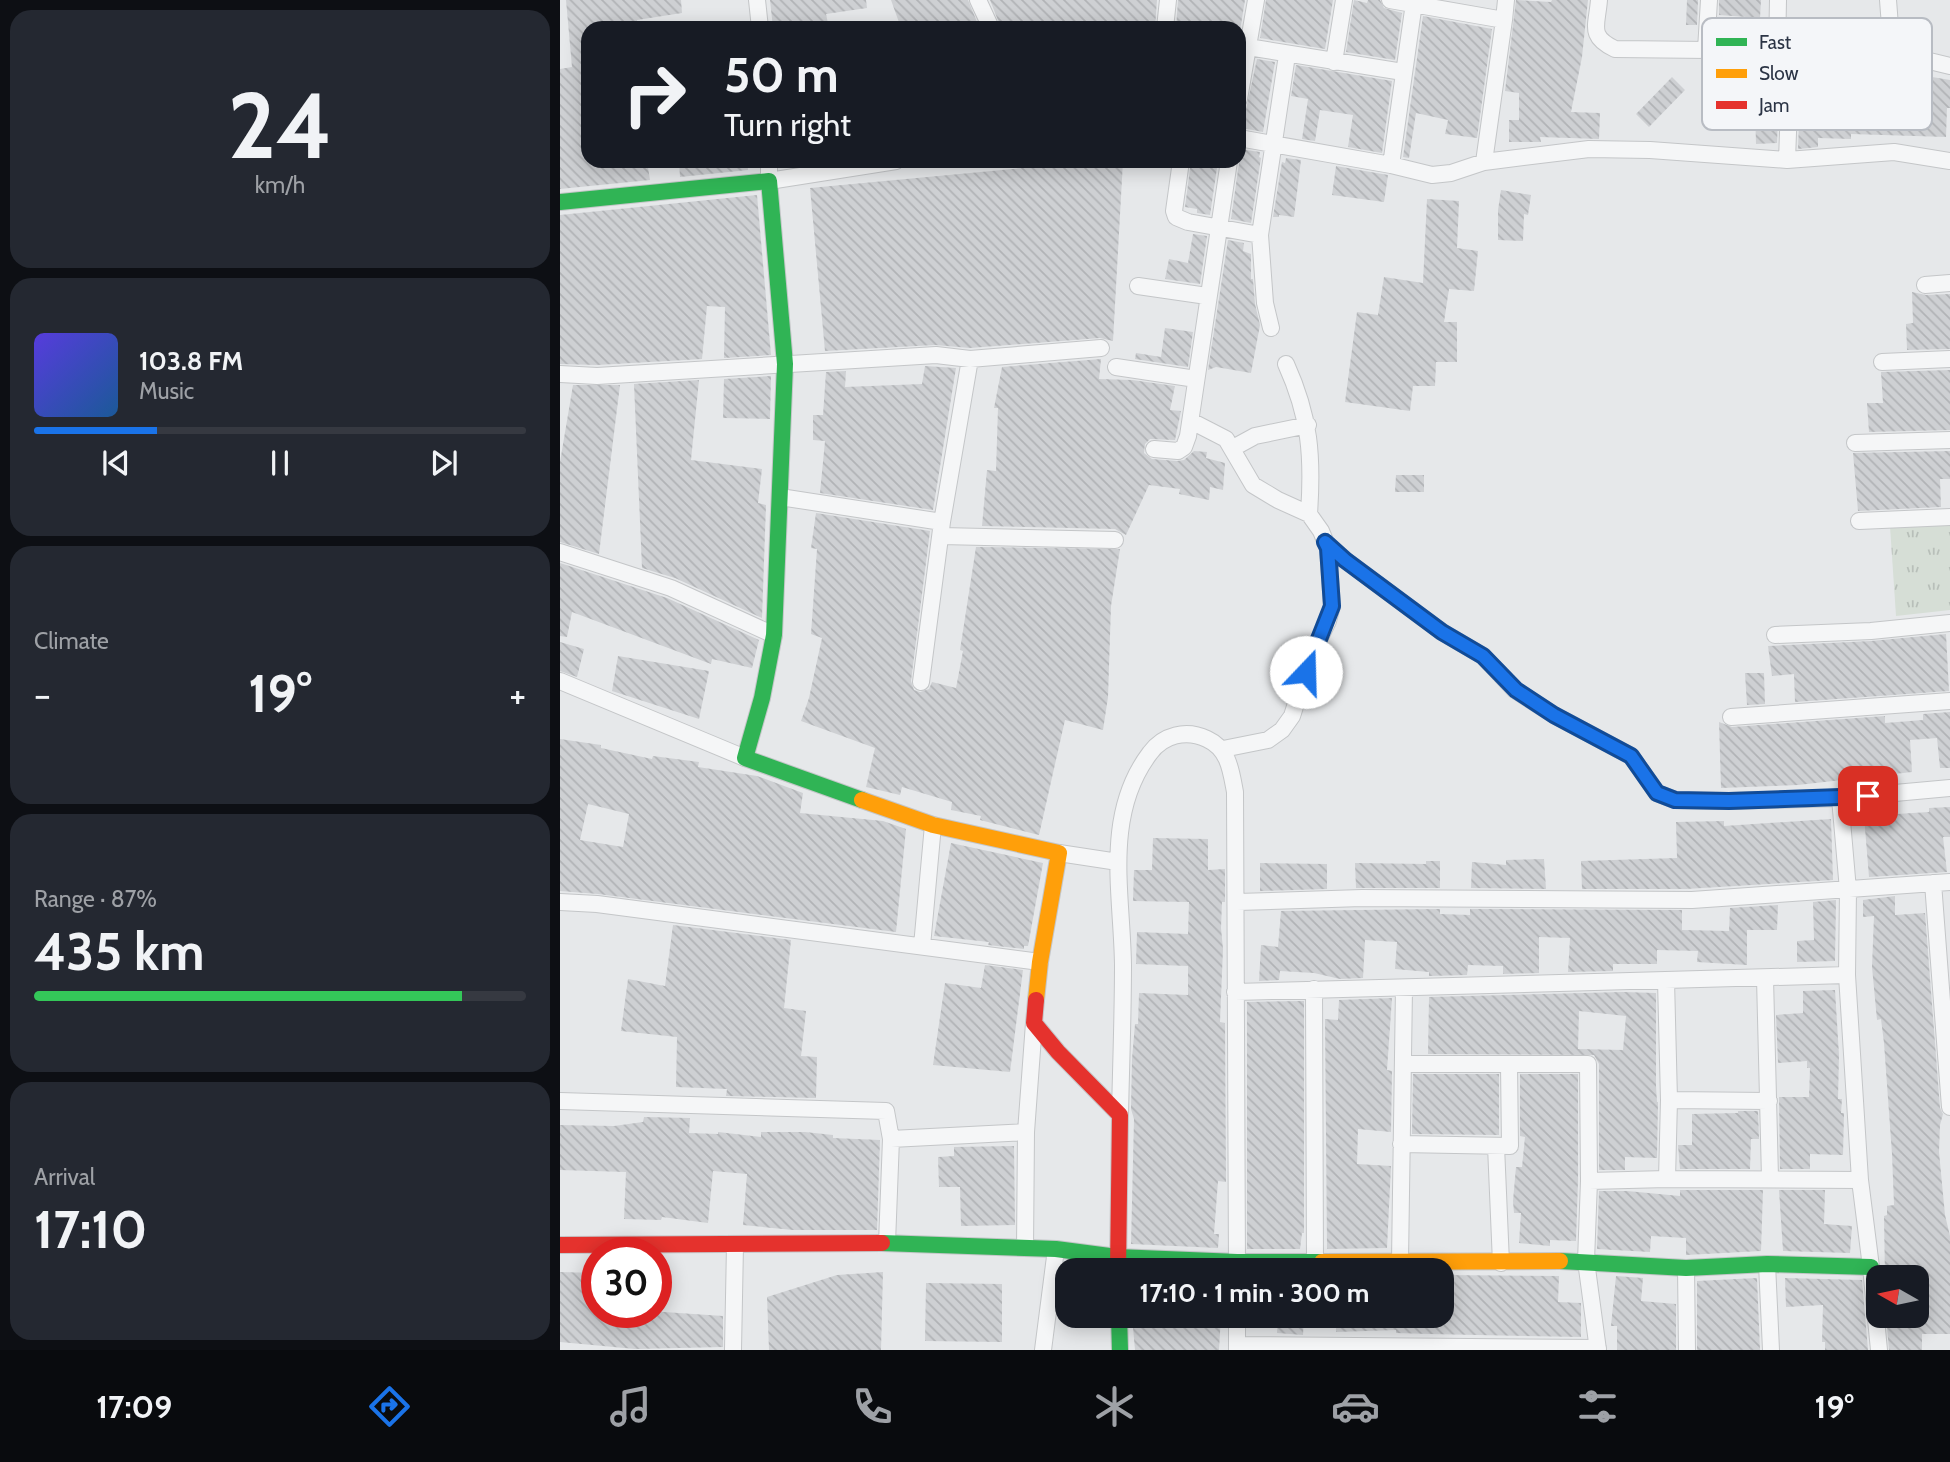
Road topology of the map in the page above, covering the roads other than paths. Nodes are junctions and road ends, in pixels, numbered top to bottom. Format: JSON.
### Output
{"nodes":[{"id":1,"x":757,"y":0,"type":"edge"},
{"id":2,"x":978,"y":0,"type":"edge"},
{"id":3,"x":1168,"y":0,"type":"edge"},
{"id":4,"x":1256,"y":0,"type":"edge"},
{"id":5,"x":1344,"y":0,"type":"edge"},
{"id":6,"x":1390,"y":0,"type":"edge"},
{"id":7,"x":1506,"y":0,"type":"edge"},
{"id":8,"x":1599,"y":0,"type":"edge"},
{"id":9,"x":1709,"y":0,"type":"edge"},
{"id":10,"x":1778,"y":0,"type":"edge"},
{"id":11,"x":1888,"y":0,"type":"edge"},
{"id":12,"x":1414,"y":3,"type":"junction"},
{"id":13,"x":1708,"y":18,"type":"edge"},
{"id":14,"x":1780,"y":18,"type":"edge"},
{"id":15,"x":1889,"y":18,"type":"edge"},
{"id":16,"x":1504,"y":20,"type":"junction"},
{"id":17,"x":759,"y":21,"type":"edge"},
{"id":18,"x":987,"y":21,"type":"edge"},
{"id":19,"x":1165,"y":21,"type":"edge"},
{"id":20,"x":1248,"y":47,"type":"junction"},
{"id":21,"x":1702,"y":50,"type":"edge"},
{"id":22,"x":1287,"y":55,"type":"junction"},
{"id":23,"x":1246,"y":59,"type":"edge"},
{"id":24,"x":1334,"y":62,"type":"junction"},
{"id":25,"x":1932,"y":62,"type":"edge"},
{"id":26,"x":1950,"y":66,"type":"edge"},
{"id":27,"x":1403,"y":72,"type":"junction"},
{"id":28,"x":1786,"y":130,"type":"edge"},
{"id":29,"x":1246,"y":139,"type":"edge"},
{"id":30,"x":1275,"y":143,"type":"junction"},
{"id":31,"x":1787,"y":160,"type":"junction"},
{"id":32,"x":1950,"y":161,"type":"edge"},
{"id":33,"x":1484,"y":162,"type":"junction"},
{"id":34,"x":1391,"y":165,"type":"junction"},
{"id":35,"x":769,"y":168,"type":"edge"},
{"id":36,"x":852,"y":168,"type":"edge"},
{"id":37,"x":1180,"y":168,"type":"edge"},
{"id":38,"x":1228,"y":168,"type":"edge"},
{"id":39,"x":769,"y":181,"type":"junction"},
{"id":40,"x":560,"y":202,"type":"edge"},
{"id":41,"x":1219,"y":226,"type":"junction"},
{"id":42,"x":1260,"y":235,"type":"junction"},
{"id":43,"x":1950,"y":284,"type":"edge"},
{"id":44,"x":1925,"y":285,"type":"dead end"},
{"id":45,"x":1138,"y":286,"type":"dead end"},
{"id":46,"x":1207,"y":296,"type":"junction"},
{"id":47,"x":1271,"y":328,"type":"dead end"},
{"id":48,"x":1101,"y":348,"type":"dead end"},
{"id":49,"x":970,"y":359,"type":"junction"},
{"id":50,"x":1950,"y":359,"type":"edge"},
{"id":51,"x":1882,"y":362,"type":"dead end"},
{"id":52,"x":785,"y":364,"type":"junction"},
{"id":53,"x":1286,"y":364,"type":"dead end"},
{"id":54,"x":1116,"y":367,"type":"dead end"},
{"id":55,"x":560,"y":374,"type":"edge"},
{"id":56,"x":1196,"y":379,"type":"junction"},
{"id":57,"x":1191,"y":421,"type":"junction"},
{"id":58,"x":1308,"y":425,"type":"junction"},
{"id":59,"x":1950,"y":440,"type":"edge"},
{"id":60,"x":1855,"y":443,"type":"dead end"},
{"id":61,"x":1230,"y":444,"type":"junction"},
{"id":62,"x":1154,"y":449,"type":"dead end"},
{"id":63,"x":780,"y":497,"type":"junction"},
{"id":64,"x":1309,"y":514,"type":"junction"},
{"id":65,"x":1950,"y":517,"type":"edge"},
{"id":66,"x":1858,"y":522,"type":"dead end"},
{"id":67,"x":942,"y":529,"type":"junction"},
{"id":68,"x":1115,"y":540,"type":"dead end"},
{"id":69,"x":1325,"y":542,"type":"junction"},
{"id":70,"x":560,"y":552,"type":"edge"},
{"id":71,"x":1950,"y":623,"type":"edge"},
{"id":72,"x":774,"y":635,"type":"junction"},
{"id":73,"x":1775,"y":635,"type":"dead end"},
{"id":74,"x":560,"y":681,"type":"edge"},
{"id":75,"x":921,"y":682,"type":"dead end"},
{"id":76,"x":1950,"y":701,"type":"edge"},
{"id":77,"x":1731,"y":717,"type":"dead end"},
{"id":78,"x":1223,"y":749,"type":"junction"},
{"id":79,"x":745,"y":758,"type":"junction"},
{"id":80,"x":1950,"y":788,"type":"edge"},
{"id":81,"x":1840,"y":798,"type":"junction"},
{"id":82,"x":933,"y":825,"type":"junction"},
{"id":83,"x":1059,"y":853,"type":"junction"},
{"id":84,"x":1118,"y":862,"type":"junction"},
{"id":85,"x":1950,"y":882,"type":"edge"},
{"id":86,"x":1933,"y":883,"type":"junction"},
{"id":87,"x":1849,"y":890,"type":"junction"},
{"id":88,"x":560,"y":902,"type":"edge"},
{"id":89,"x":1237,"y":902,"type":"junction"},
{"id":90,"x":922,"y":946,"type":"junction"},
{"id":91,"x":1040,"y":962,"type":"junction"},
{"id":92,"x":1847,"y":975,"type":"junction"},
{"id":93,"x":1765,"y":978,"type":"junction"},
{"id":94,"x":1666,"y":981,"type":"junction"},
{"id":95,"x":1404,"y":988,"type":"junction"},
{"id":96,"x":1314,"y":989,"type":"junction"},
{"id":97,"x":1235,"y":992,"type":"junction"},
{"id":98,"x":1034,"y":1023,"type":"junction"},
{"id":99,"x":1404,"y":1064,"type":"junction"},
{"id":100,"x":1509,"y":1065,"type":"junction"},
{"id":101,"x":1669,"y":1100,"type":"junction"},
{"id":102,"x":560,"y":1101,"type":"edge"},
{"id":103,"x":1769,"y":1101,"type":"junction"},
{"id":104,"x":1950,"y":1107,"type":"edge"},
{"id":105,"x":1121,"y":1115,"type":"junction"},
{"id":106,"x":1026,"y":1132,"type":"junction"},
{"id":107,"x":891,"y":1139,"type":"junction"},
{"id":108,"x":1401,"y":1144,"type":"junction"},
{"id":109,"x":1496,"y":1146,"type":"junction"},
{"id":110,"x":1667,"y":1178,"type":"junction"},
{"id":111,"x":1770,"y":1178,"type":"junction"},
{"id":112,"x":1860,"y":1180,"type":"junction"},
{"id":113,"x":1589,"y":1181,"type":"junction"},
{"id":114,"x":887,"y":1243,"type":"junction"},
{"id":115,"x":560,"y":1245,"type":"edge"},
{"id":116,"x":735,"y":1245,"type":"junction"},
{"id":117,"x":1025,"y":1248,"type":"junction"},
{"id":118,"x":1056,"y":1249,"type":"junction"},
{"id":119,"x":1093,"y":1258,"type":"edge"},
{"id":120,"x":1117,"y":1258,"type":"edge"},
{"id":121,"x":1237,"y":1258,"type":"edge"},
{"id":122,"x":1315,"y":1258,"type":"edge"},
{"id":123,"x":1400,"y":1258,"type":"edge"},
{"id":124,"x":1586,"y":1261,"type":"junction"},
{"id":125,"x":1454,"y":1262,"type":"edge"},
{"id":126,"x":1501,"y":1263,"type":"junction"},
{"id":127,"x":1767,"y":1264,"type":"junction"},
{"id":128,"x":1871,"y":1265,"type":"edge"},
{"id":129,"x":1866,"y":1267,"type":"edge"},
{"id":130,"x":1686,"y":1268,"type":"junction"},
{"id":131,"x":1119,"y":1328,"type":"edge"},
{"id":132,"x":1237,"y":1328,"type":"edge"},
{"id":133,"x":1877,"y":1328,"type":"edge"},
{"id":134,"x":1237,"y":1347,"type":"edge"},
{"id":135,"x":1598,"y":1349,"type":"edge"},
{"id":136,"x":733,"y":1350,"type":"edge"},
{"id":137,"x":1042,"y":1350,"type":"edge"},
{"id":138,"x":1120,"y":1350,"type":"edge"},
{"id":139,"x":1687,"y":1350,"type":"edge"},
{"id":140,"x":1771,"y":1350,"type":"edge"},
{"id":141,"x":1879,"y":1350,"type":"edge"}],
"edges":[{"from":1,"to":17,"type":"street"},
{"from":2,"to":18,"type":"street"},
{"from":3,"to":19,"type":"street"},
{"from":4,"to":20,"type":"street"},
{"from":5,"to":24,"type":"street"},
{"from":6,"to":12,"type":"street"},
{"from":7,"to":16,"type":"street"},
{"from":8,"to":21,"type":"street"},
{"from":9,"to":13,"type":"street"},
{"from":10,"to":14,"type":"street"},
{"from":11,"to":15,"type":"street"},
{"from":12,"to":16,"type":"street"},
{"from":12,"to":27,"type":"street"},
{"from":16,"to":33,"type":"street"},
{"from":20,"to":22,"type":"street"},
{"from":20,"to":23,"type":"street"},
{"from":22,"to":24,"type":"street"},
{"from":22,"to":30,"type":"street"},
{"from":24,"to":27,"type":"street"},
{"from":25,"to":26,"type":"street"},
{"from":27,"to":34,"type":"street"},
{"from":28,"to":31,"type":"street"},
{"from":29,"to":30,"type":"street"},
{"from":30,"to":34,"type":"street"},
{"from":30,"to":42,"type":"street"},
{"from":31,"to":32,"type":"street"},
{"from":31,"to":33,"type":"street"},
{"from":33,"to":34,"type":"street"},
{"from":35,"to":39,"type":"street"},
{"from":36,"to":39,"type":"street"},
{"from":37,"to":41,"type":"street"},
{"from":38,"to":41,"type":"street"},
{"from":39,"to":40,"type":"street"},
{"from":39,"to":52,"type":"street"},
{"from":41,"to":42,"type":"street"},
{"from":41,"to":46,"type":"street"},
{"from":42,"to":47,"type":"street"},
{"from":43,"to":44,"type":"street"},
{"from":45,"to":46,"type":"street"},
{"from":46,"to":56,"type":"street"},
{"from":48,"to":49,"type":"street"},
{"from":49,"to":52,"type":"street"},
{"from":49,"to":67,"type":"street"},
{"from":50,"to":51,"type":"street"},
{"from":52,"to":55,"type":"street"},
{"from":52,"to":63,"type":"street"},
{"from":53,"to":58,"type":"street"},
{"from":54,"to":56,"type":"street"},
{"from":56,"to":57,"type":"street"},
{"from":57,"to":61,"type":"street"},
{"from":57,"to":62,"type":"street"},
{"from":58,"to":61,"type":"street"},
{"from":58,"to":64,"type":"street"},
{"from":59,"to":60,"type":"street"},
{"from":61,"to":64,"type":"street"},
{"from":63,"to":67,"type":"street"},
{"from":63,"to":72,"type":"street"},
{"from":64,"to":69,"type":"street"},
{"from":65,"to":66,"type":"street"},
{"from":67,"to":68,"type":"street"},
{"from":67,"to":75,"type":"street"},
{"from":69,"to":78,"type":"street"},
{"from":69,"to":81,"type":"street"},
{"from":70,"to":72,"type":"street"},
{"from":71,"to":73,"type":"street"},
{"from":72,"to":79,"type":"street"},
{"from":74,"to":79,"type":"street"},
{"from":76,"to":77,"type":"street"},
{"from":78,"to":84,"type":"street"},
{"from":78,"to":89,"type":"street"},
{"from":79,"to":82,"type":"street"},
{"from":80,"to":81,"type":"street"},
{"from":81,"to":87,"type":"street"},
{"from":82,"to":83,"type":"street"},
{"from":82,"to":90,"type":"street"},
{"from":83,"to":84,"type":"street"},
{"from":83,"to":91,"type":"street"},
{"from":84,"to":105,"type":"street"},
{"from":85,"to":86,"type":"street"},
{"from":86,"to":87,"type":"street"},
{"from":86,"to":104,"type":"street"},
{"from":87,"to":89,"type":"street"},
{"from":87,"to":92,"type":"street"},
{"from":88,"to":90,"type":"street"},
{"from":89,"to":97,"type":"street"},
{"from":90,"to":91,"type":"street"},
{"from":91,"to":98,"type":"street"},
{"from":92,"to":93,"type":"street"},
{"from":92,"to":112,"type":"street"},
{"from":93,"to":94,"type":"street"},
{"from":93,"to":103,"type":"street"},
{"from":94,"to":95,"type":"street"},
{"from":94,"to":101,"type":"street"},
{"from":95,"to":96,"type":"street"},
{"from":95,"to":99,"type":"street"},
{"from":96,"to":97,"type":"street"},
{"from":96,"to":122,"type":"street"},
{"from":97,"to":121,"type":"street"},
{"from":98,"to":105,"type":"street"},
{"from":98,"to":106,"type":"street"},
{"from":99,"to":100,"type":"street"},
{"from":99,"to":108,"type":"street"},
{"from":100,"to":109,"type":"street"},
{"from":100,"to":113,"type":"street"},
{"from":101,"to":103,"type":"street"},
{"from":101,"to":110,"type":"street"},
{"from":102,"to":107,"type":"street"},
{"from":103,"to":111,"type":"street"},
{"from":105,"to":120,"type":"street"},
{"from":106,"to":107,"type":"street"},
{"from":106,"to":117,"type":"street"},
{"from":107,"to":114,"type":"street"},
{"from":108,"to":109,"type":"street"},
{"from":108,"to":123,"type":"street"},
{"from":109,"to":126,"type":"street"},
{"from":110,"to":111,"type":"street"},
{"from":110,"to":113,"type":"street"},
{"from":111,"to":112,"type":"street"},
{"from":112,"to":128,"type":"street"},
{"from":113,"to":124,"type":"street"},
{"from":114,"to":116,"type":"street"},
{"from":114,"to":117,"type":"street"},
{"from":115,"to":116,"type":"street"},
{"from":116,"to":136,"type":"street"},
{"from":117,"to":118,"type":"street"},
{"from":118,"to":119,"type":"street"},
{"from":118,"to":137,"type":"street"},
{"from":124,"to":126,"type":"street"},
{"from":124,"to":130,"type":"street"},
{"from":124,"to":135,"type":"street"},
{"from":125,"to":126,"type":"street"},
{"from":127,"to":129,"type":"street"},
{"from":127,"to":130,"type":"street"},
{"from":127,"to":140,"type":"street"},
{"from":130,"to":139,"type":"street"},
{"from":131,"to":138,"type":"street"},
{"from":132,"to":134,"type":"street"},
{"from":133,"to":141,"type":"street"},
{"from":134,"to":135,"type":"street"}]}
